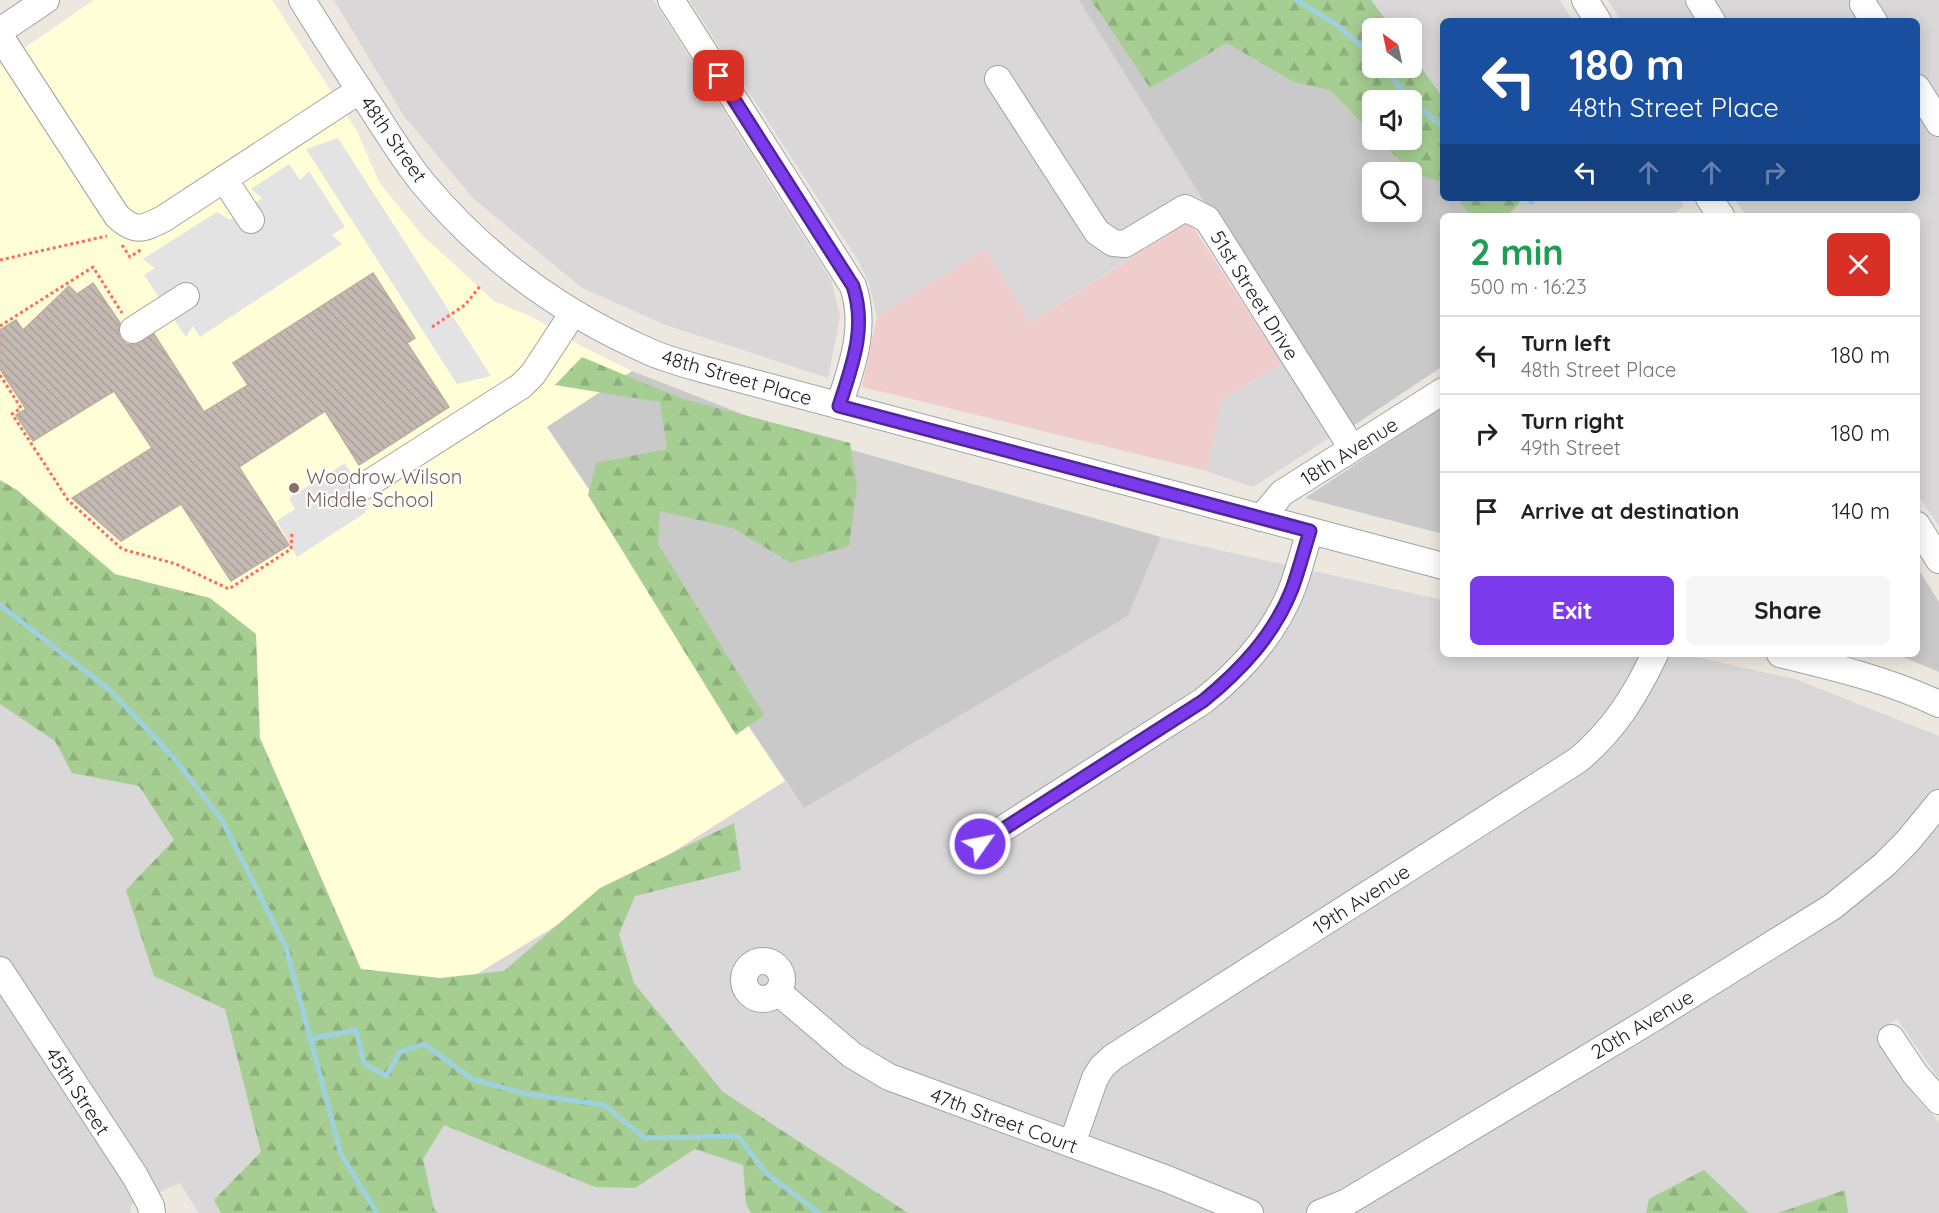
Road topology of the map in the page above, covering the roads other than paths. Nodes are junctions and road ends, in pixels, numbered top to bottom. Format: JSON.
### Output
{"nodes":[{"id":1,"x":46,"y":0,"type":"edge"},
{"id":2,"x":302,"y":0,"type":"edge"},
{"id":3,"x":671,"y":0,"type":"edge"},
{"id":4,"x":1585,"y":0,"type":"edge"},
{"id":5,"x":1699,"y":0,"type":"edge"},
{"id":6,"x":1596,"y":18,"type":"edge"},
{"id":7,"x":1710,"y":18,"type":"edge"},
{"id":8,"x":0,"y":31,"type":"edge"},
{"id":9,"x":0,"y":36,"type":"edge"},
{"id":10,"x":998,"y":79,"type":"dead end"},
{"id":11,"x":360,"y":90,"type":"junction"},
{"id":12,"x":1920,"y":93,"type":"edge"},
{"id":13,"x":1939,"y":123,"type":"edge"},
{"id":14,"x":224,"y":179,"type":"junction"},
{"id":15,"x":251,"y":220,"type":"dead end"},
{"id":16,"x":503,"y":264,"type":"joint"},
{"id":17,"x":186,"y":296,"type":"dead end"},
{"id":18,"x":573,"y":313,"type":"junction"},
{"id":19,"x":133,"y":330,"type":"road end"},
{"id":20,"x":1440,"y":393,"type":"edge"},
{"id":21,"x":839,"y":406,"type":"junction"},
{"id":22,"x":1352,"y":448,"type":"junction"},
{"id":23,"x":363,"y":487,"type":"dead end"},
{"id":24,"x":1261,"y":518,"type":"junction"},
{"id":25,"x":1920,"y":530,"type":"edge"},
{"id":26,"x":1310,"y":531,"type":"junction"},
{"id":27,"x":1939,"y":560,"type":"edge"},
{"id":28,"x":1440,"y":565,"type":"edge"},
{"id":29,"x":1653,"y":657,"type":"edge"},
{"id":30,"x":1791,"y":657,"type":"edge"},
{"id":31,"x":1939,"y":704,"type":"edge"},
{"id":32,"x":1939,"y":803,"type":"edge"},
{"id":33,"x":980,"y":844,"type":"dead end"},
{"id":34,"x":0,"y":970,"type":"edge"},
{"id":35,"x":778,"y":992,"type":"dead end"},
{"id":36,"x":1891,"y":1038,"type":"dead end"},
{"id":37,"x":1939,"y":1101,"type":"edge"},
{"id":38,"x":1072,"y":1144,"type":"junction"},
{"id":39,"x":152,"y":1213,"type":"edge"},
{"id":40,"x":1250,"y":1213,"type":"edge"},
{"id":41,"x":1320,"y":1213,"type":"edge"}],
"edges":[{"from":1,"to":8,"type":"street"},
{"from":2,"to":11,"type":"street","name":"48th Street"},
{"from":3,"to":21,"type":"street"},
{"from":4,"to":6,"type":"street"},
{"from":5,"to":7,"type":"street"},
{"from":9,"to":14,"type":"street"},
{"from":10,"to":22,"type":"street","name":"51st Street Drive"},
{"from":11,"to":14,"type":"street"},
{"from":11,"to":16,"type":"street","name":"48th Street"},
{"from":12,"to":13,"type":"street"},
{"from":14,"to":15,"type":"street"},
{"from":16,"to":18,"type":"street","name":"48th Street Place"},
{"from":17,"to":19,"type":"street"},
{"from":18,"to":21,"type":"street","name":"48th Street Place"},
{"from":18,"to":23,"type":"street"},
{"from":20,"to":22,"type":"street","name":"18th Avenue"},
{"from":21,"to":24,"type":"street","name":"48th Street Place"},
{"from":22,"to":24,"type":"street","name":"18th Avenue"},
{"from":24,"to":26,"type":"street","name":"48th Street Place"},
{"from":25,"to":27,"type":"street"},
{"from":26,"to":28,"type":"street","name":"48th Street Place"},
{"from":26,"to":33,"type":"street"},
{"from":29,"to":38,"type":"street","name":"19th Avenue"},
{"from":30,"to":31,"type":"street"},
{"from":32,"to":41,"type":"street","name":"20th Avenue"},
{"from":34,"to":39,"type":"street","name":"45th Street"},
{"from":35,"to":38,"type":"street","name":"47th Street Court"},
{"from":36,"to":37,"type":"street"},
{"from":38,"to":40,"type":"street","name":"47th Street Court"}]}
